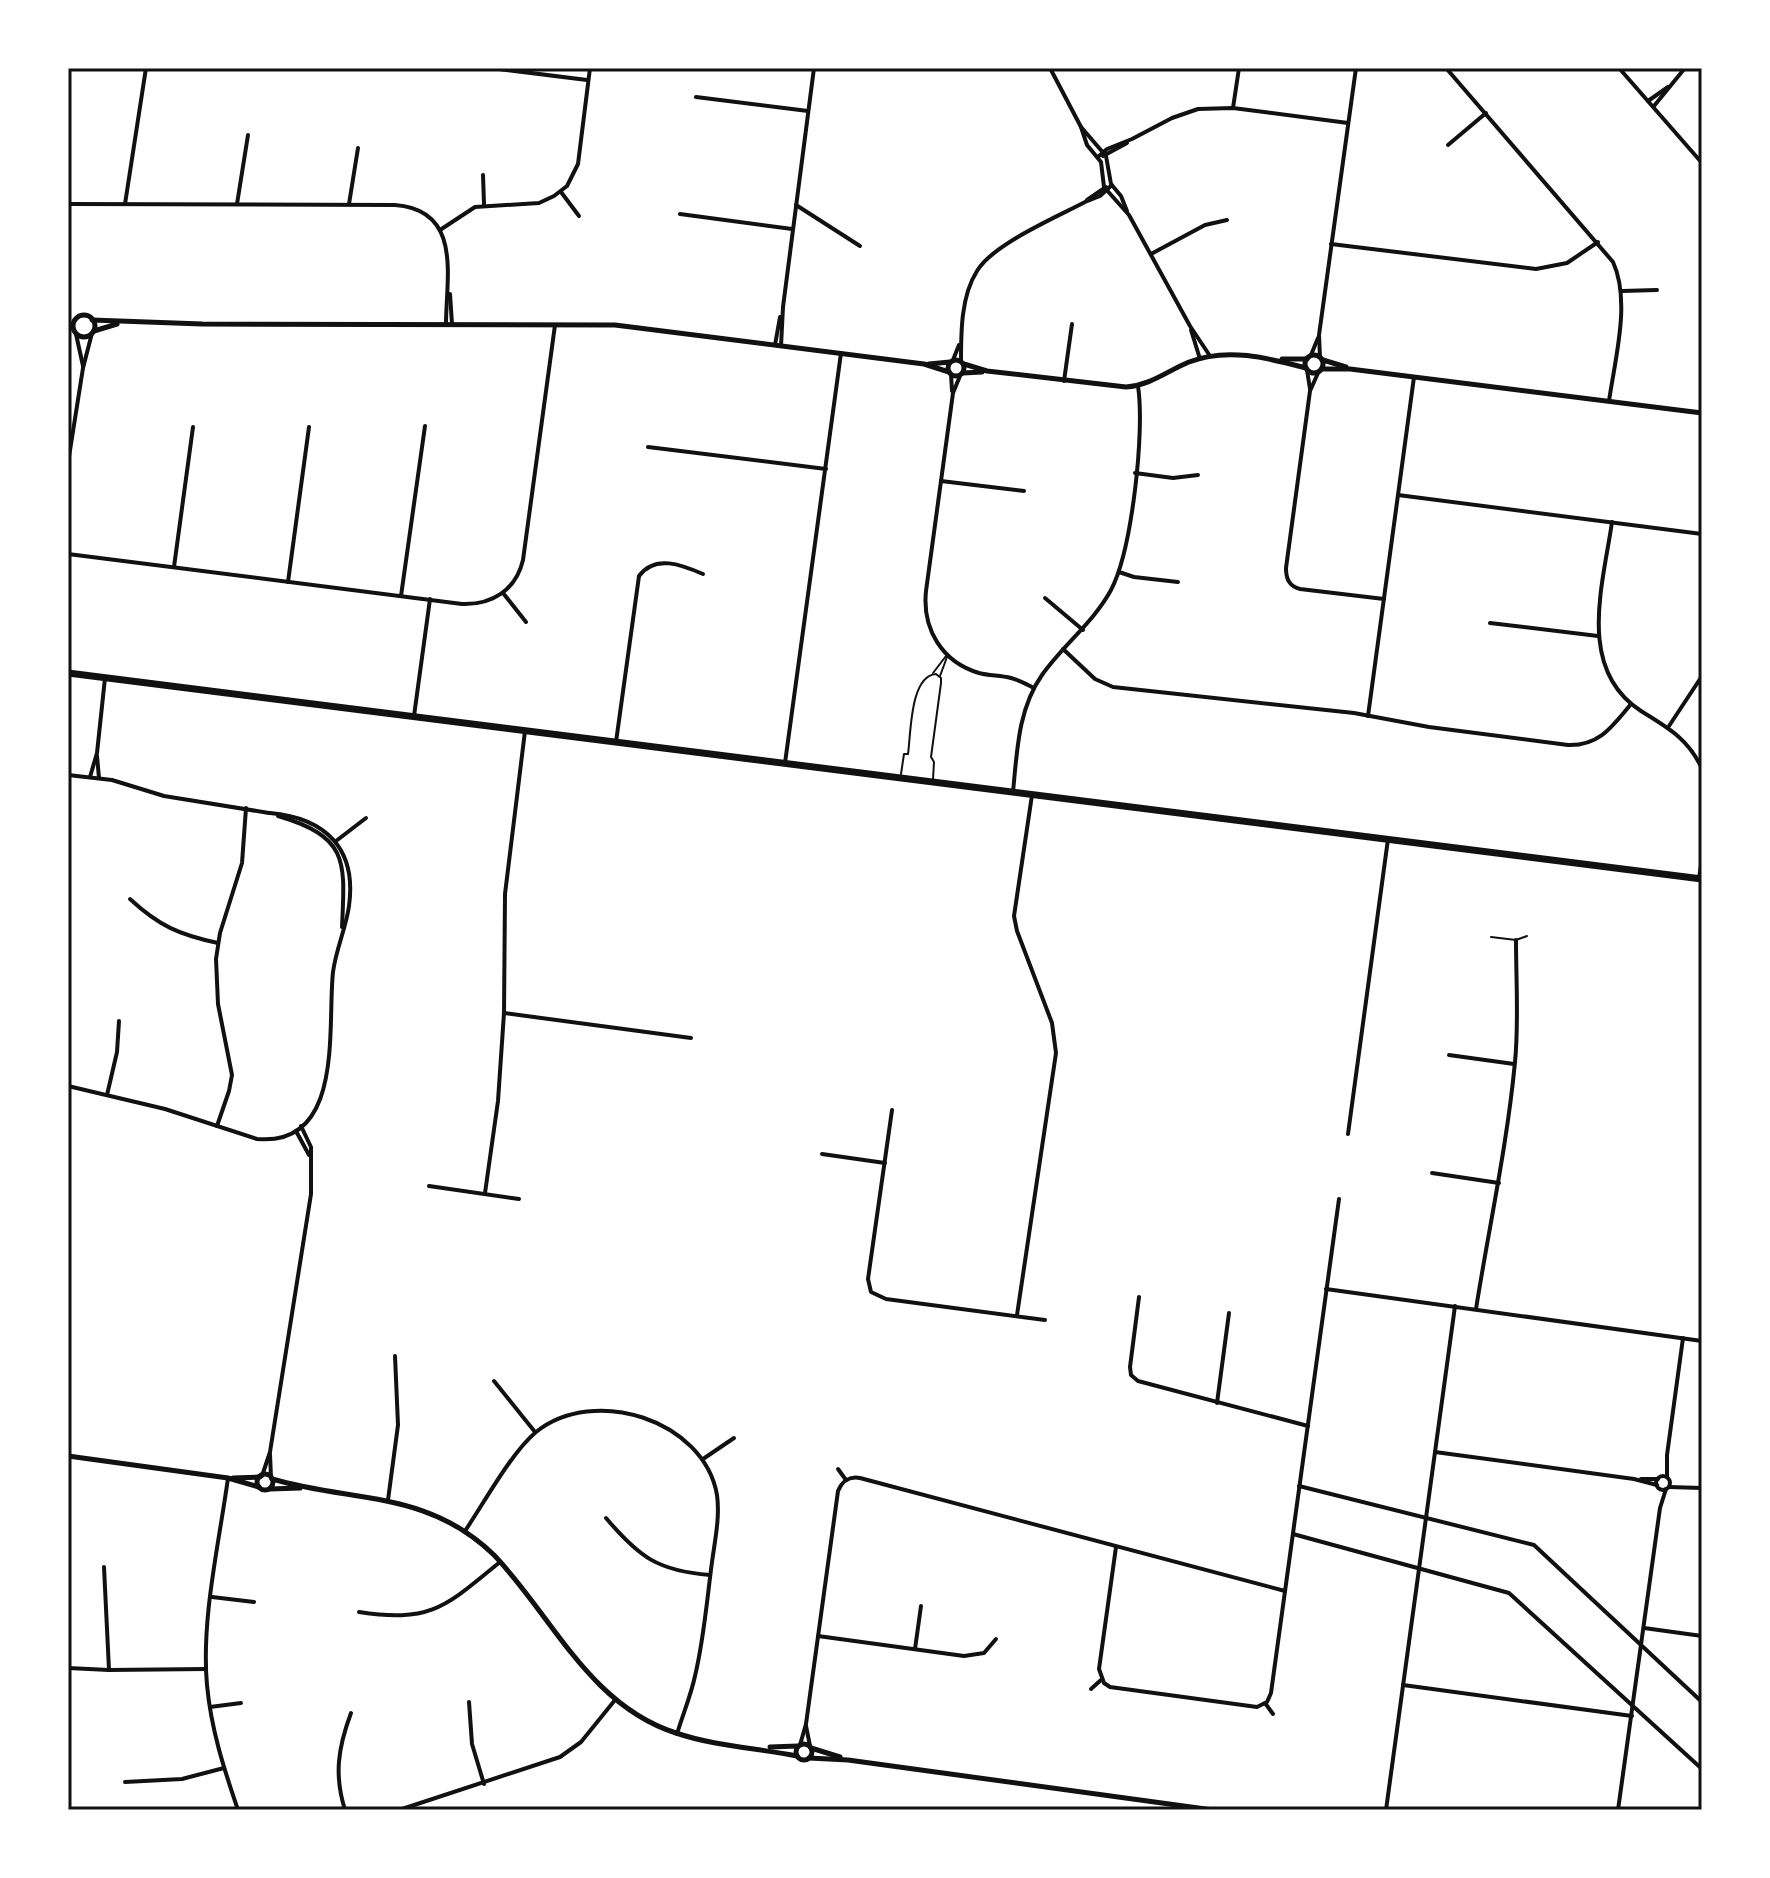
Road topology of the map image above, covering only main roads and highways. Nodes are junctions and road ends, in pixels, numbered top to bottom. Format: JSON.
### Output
{"nodes":[{"id":1,"x":68,"y":673,"type":"edge"},
{"id":2,"x":1700,"y":878,"type":"edge"}],
"edges":[{"from":1,"to":2,"type":"main road"}]}
